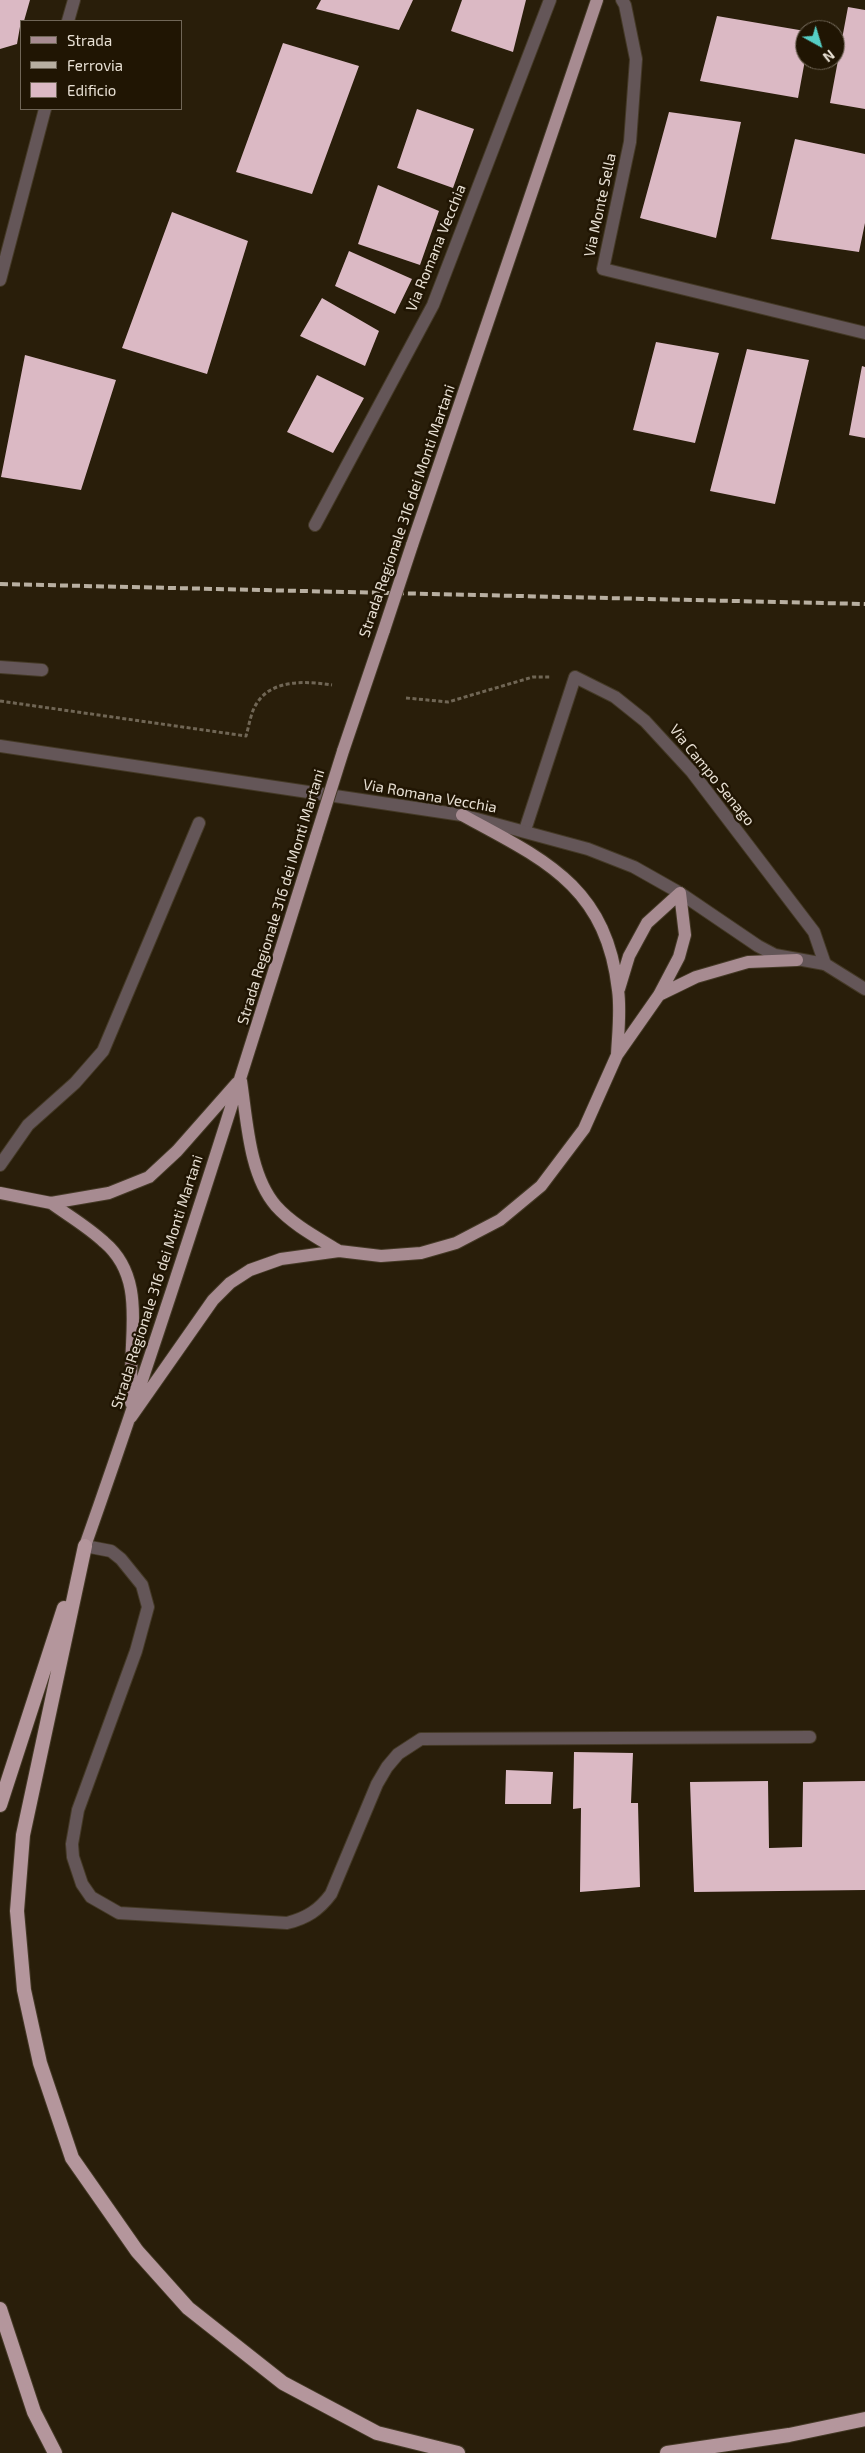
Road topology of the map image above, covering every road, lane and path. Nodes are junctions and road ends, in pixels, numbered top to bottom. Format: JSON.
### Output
{"nodes":[{"id":1,"x":74,"y":0,"type":"edge"},
{"id":2,"x":550,"y":0,"type":"edge"},
{"id":3,"x":598,"y":0,"type":"edge"},
{"id":4,"x":622,"y":0,"type":"edge"},
{"id":5,"x":68,"y":20,"type":"edge"},
{"id":6,"x":45,"y":110,"type":"edge"},
{"id":7,"x":0,"y":280,"type":"edge"},
{"id":8,"x":865,"y":334,"type":"edge"},
{"id":9,"x":315,"y":524,"type":"dead end"},
{"id":10,"x":0,"y":667,"type":"edge"},
{"id":11,"x":42,"y":670,"type":"dead end"},
{"id":12,"x":575,"y":677,"type":"junction"},
{"id":13,"x":332,"y":685,"type":"dead end"},
{"id":14,"x":406,"y":698,"type":"dead end"},
{"id":15,"x":0,"y":702,"type":"edge"},
{"id":16,"x":0,"y":746,"type":"edge"},
{"id":17,"x":462,"y":815,"type":"junction"},
{"id":18,"x":199,"y":824,"type":"dead end"},
{"id":19,"x":525,"y":830,"type":"junction"},
{"id":20,"x":680,"y":893,"type":"junction"},
{"id":21,"x":797,"y":960,"type":"junction"},
{"id":22,"x":824,"y":964,"type":"junction"},
{"id":23,"x":865,"y":989,"type":"edge"},
{"id":24,"x":619,"y":991,"type":"junction"},
{"id":25,"x":659,"y":995,"type":"junction"},
{"id":26,"x":617,"y":1055,"type":"junction"},
{"id":27,"x":241,"y":1079,"type":"junction"},
{"id":28,"x":0,"y":1165,"type":"edge"},
{"id":29,"x":0,"y":1193,"type":"edge"},
{"id":30,"x":51,"y":1203,"type":"junction"},
{"id":31,"x":339,"y":1251,"type":"junction"},
{"id":32,"x":131,"y":1417,"type":"junction"},
{"id":33,"x":85,"y":1546,"type":"junction"},
{"id":34,"x":810,"y":1738,"type":"dead end"},
{"id":35,"x":0,"y":1805,"type":"edge"},
{"id":36,"x":0,"y":2309,"type":"edge"},
{"id":37,"x":865,"y":2419,"type":"edge"},
{"id":38,"x":55,"y":2453,"type":"edge"},
{"id":39,"x":458,"y":2453,"type":"edge"},
{"id":40,"x":667,"y":2453,"type":"edge"}],
"edges":[{"from":1,"to":5,"type":"street"},
{"from":2,"to":9,"type":"street","name":"Via Romana Vecchia"},
{"from":3,"to":27,"type":"main road","name":"Strada Regionale 316 dei Monti Martani","bridge":true},
{"from":4,"to":8,"type":"street","name":"Via Monte Sella"},
{"from":6,"to":7,"type":"street"},
{"from":10,"to":11,"type":"street"},
{"from":12,"to":14,"type":"path"},
{"from":12,"to":19,"type":"street"},
{"from":12,"to":22,"type":"street","name":"Via Campo Senago"},
{"from":13,"to":15,"type":"path"},
{"from":16,"to":17,"type":"street","name":"Via Romana Vecchia"},
{"from":17,"to":19,"type":"street","name":"Via Romana Vecchia"},
{"from":17,"to":24,"type":"main road"},
{"from":18,"to":28,"type":"street"},
{"from":19,"to":20,"type":"street","name":"Via Romana Vecchia"},
{"from":20,"to":21,"type":"street","name":"Via Romana Vecchia"},
{"from":20,"to":24,"type":"main road"},
{"from":20,"to":25,"type":"main road"},
{"from":21,"to":22,"type":"street","name":"Via Romana Vecchia"},
{"from":21,"to":25,"type":"main road"},
{"from":22,"to":23,"type":"street"},
{"from":24,"to":26,"type":"main road"},
{"from":25,"to":26,"type":"main road"},
{"from":26,"to":31,"type":"main road"},
{"from":27,"to":30,"type":"main road"},
{"from":27,"to":31,"type":"main road"},
{"from":27,"to":32,"type":"main road","name":"Strada Regionale 316 dei Monti Martani"},
{"from":29,"to":30,"type":"main road"},
{"from":30,"to":32,"type":"main road"},
{"from":31,"to":32,"type":"main road"},
{"from":32,"to":33,"type":"main road","name":"Strada Regionale 316 dei Monti Martani"},
{"from":33,"to":34,"type":"street"},
{"from":33,"to":35,"type":"highway","name":"Strada Regionale 316 dei Monti Martani"},
{"from":33,"to":39,"type":"highway"},
{"from":36,"to":38,"type":"highway"},
{"from":37,"to":40,"type":"highway"}]}
